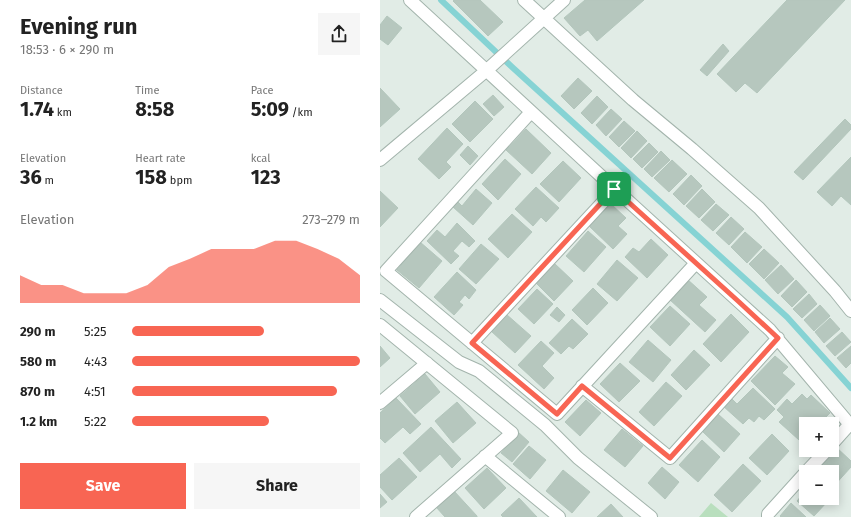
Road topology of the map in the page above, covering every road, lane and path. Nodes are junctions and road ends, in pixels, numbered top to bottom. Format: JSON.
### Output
{"nodes":[{"id":1,"x":410,"y":0,"type":"edge"},
{"id":2,"x":524,"y":0,"type":"edge"},
{"id":3,"x":564,"y":0,"type":"edge"},
{"id":4,"x":544,"y":19,"type":"junction"},
{"id":5,"x":486,"y":70,"type":"junction"},
{"id":6,"x":531,"y":112,"type":"junction"},
{"id":7,"x":380,"y":160,"type":"edge"},
{"id":8,"x":614,"y":189,"type":"junction"},
{"id":9,"x":696,"y":263,"type":"junction"},
{"id":10,"x":380,"y":300,"type":"edge"},
{"id":11,"x":851,"y":311,"type":"edge"},
{"id":12,"x":380,"y":325,"type":"edge"},
{"id":13,"x":778,"y":338,"type":"junction"},
{"id":14,"x":472,"y":343,"type":"junction"},
{"id":15,"x":426,"y":363,"type":"junction"},
{"id":16,"x":582,"y":386,"type":"junction"},
{"id":17,"x":380,"y":403,"type":"edge"},
{"id":18,"x":851,"y":425,"type":"edge"},
{"id":19,"x":839,"y":437,"type":"edge"},
{"id":20,"x":485,"y":456,"type":"junction"},
{"id":21,"x":820,"y":457,"type":"edge"},
{"id":22,"x":813,"y":465,"type":"edge"},
{"id":23,"x":799,"y":480,"type":"edge"},
{"id":24,"x":416,"y":517,"type":"edge"},
{"id":25,"x":559,"y":517,"type":"edge"},
{"id":26,"x":651,"y":517,"type":"edge"},
{"id":27,"x":768,"y":517,"type":"edge"}],
"edges":[{"from":1,"to":5,"type":"street"},
{"from":2,"to":4,"type":"street"},
{"from":3,"to":4,"type":"street"},
{"from":4,"to":5,"type":"street"},
{"from":4,"to":11,"type":"street"},
{"from":5,"to":6,"type":"street"},
{"from":5,"to":7,"type":"street"},
{"from":6,"to":8,"type":"street"},
{"from":6,"to":14,"type":"street"},
{"from":8,"to":9,"type":"street"},
{"from":8,"to":14,"type":"street"},
{"from":9,"to":13,"type":"street"},
{"from":9,"to":16,"type":"street"},
{"from":10,"to":26,"type":"street"},
{"from":12,"to":15,"type":"street"},
{"from":13,"to":16,"type":"street"},
{"from":13,"to":18,"type":"street"},
{"from":14,"to":16,"type":"street"},
{"from":15,"to":17,"type":"street"},
{"from":15,"to":20,"type":"street"},
{"from":18,"to":19,"type":"street"},
{"from":20,"to":24,"type":"street"},
{"from":20,"to":25,"type":"street"},
{"from":21,"to":22,"type":"street"},
{"from":23,"to":27,"type":"street"}]}
